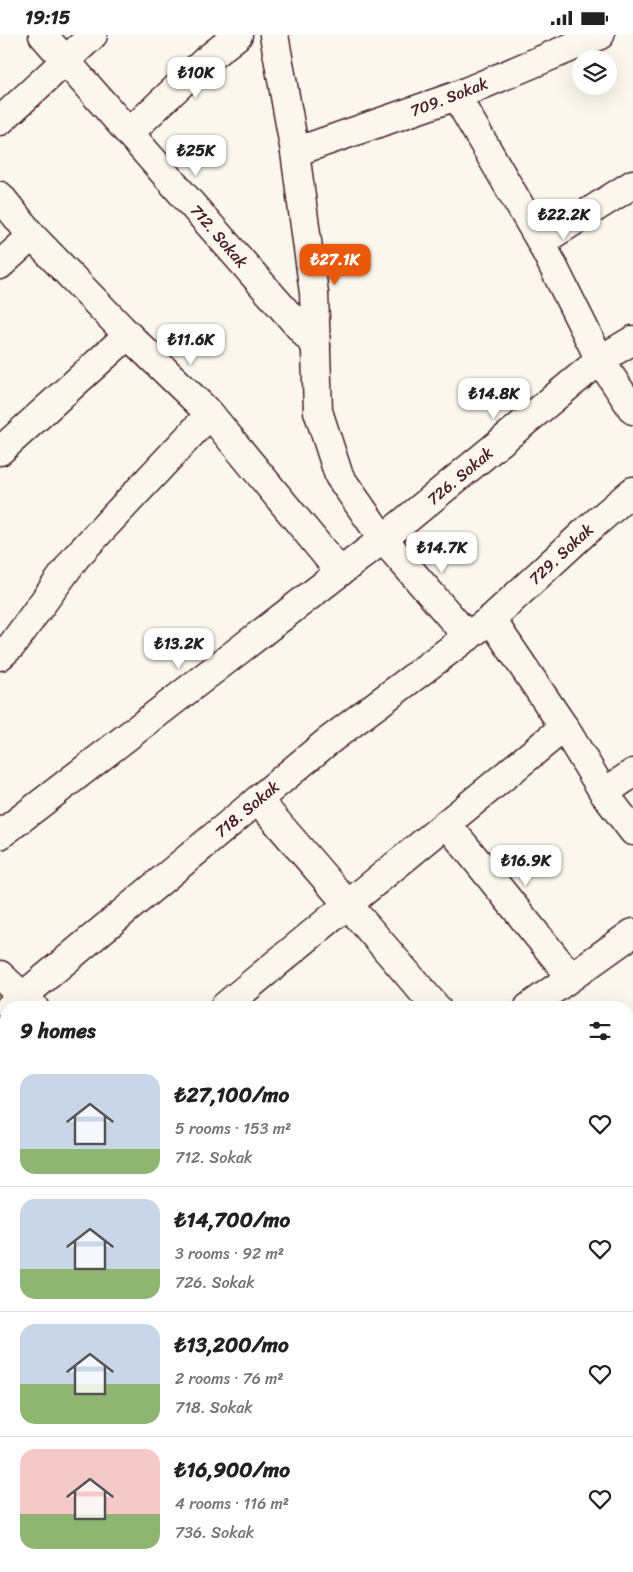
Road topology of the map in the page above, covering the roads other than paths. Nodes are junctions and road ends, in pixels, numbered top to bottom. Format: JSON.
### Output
{"nodes":[{"id":1,"x":44,"y":35,"type":"edge"},
{"id":2,"x":93,"y":35,"type":"edge"},
{"id":3,"x":238,"y":35,"type":"edge"},
{"id":4,"x":274,"y":35,"type":"edge"},
{"id":5,"x":600,"y":35,"type":"edge"},
{"id":6,"x":65,"y":61,"type":"junction"},
{"id":7,"x":456,"y":96,"type":"junction"},
{"id":8,"x":0,"y":121,"type":"edge"},
{"id":9,"x":129,"y":133,"type":"junction"},
{"id":10,"x":295,"y":152,"type":"junction"},
{"id":11,"x":633,"y":184,"type":"edge"},
{"id":12,"x":0,"y":196,"type":"edge"},
{"id":13,"x":32,"y":236,"type":"junction"},
{"id":14,"x":541,"y":242,"type":"junction"},
{"id":15,"x":0,"y":265,"type":"edge"},
{"id":16,"x":128,"y":335,"type":"junction"},
{"id":17,"x":633,"y":340,"type":"edge"},
{"id":18,"x":316,"y":345,"type":"junction"},
{"id":19,"x":600,"y":360,"type":"junction"},
{"id":20,"x":633,"y":410,"type":"edge"},
{"id":21,"x":210,"y":414,"type":"junction"},
{"id":22,"x":0,"y":451,"type":"edge"},
{"id":23,"x":633,"y":491,"type":"edge"},
{"id":24,"x":383,"y":539,"type":"junction"},
{"id":25,"x":340,"y":572,"type":"junction"},
{"id":26,"x":492,"y":619,"type":"junction"},
{"id":27,"x":468,"y":637,"type":"junction"},
{"id":28,"x":0,"y":656,"type":"edge"},
{"id":29,"x":564,"y":727,"type":"junction"},
{"id":30,"x":633,"y":773,"type":"edge"},
{"id":31,"x":604,"y":793,"type":"junction"},
{"id":32,"x":258,"y":800,"type":"junction"},
{"id":33,"x":447,"y":824,"type":"junction"},
{"id":34,"x":633,"y":831,"type":"edge"},
{"id":35,"x":0,"y":835,"type":"edge"},
{"id":36,"x":347,"y":904,"type":"junction"},
{"id":37,"x":633,"y":933,"type":"edge"},
{"id":38,"x":0,"y":975,"type":"edge"},
{"id":39,"x":572,"y":977,"type":"junction"},
{"id":40,"x":15,"y":1001,"type":"edge"},
{"id":41,"x":24,"y":1001,"type":"edge"},
{"id":42,"x":231,"y":1001,"type":"edge"},
{"id":43,"x":431,"y":1001,"type":"edge"},
{"id":44,"x":538,"y":1001,"type":"edge"}],
"edges":[{"from":1,"to":6,"type":"street","name":"712. Sokak"},
{"from":2,"to":6,"type":"street"},
{"from":3,"to":9,"type":"street"},
{"from":4,"to":10,"type":"street"},
{"from":5,"to":7,"type":"street","name":"709. Sokak"},
{"from":6,"to":8,"type":"street"},
{"from":6,"to":9,"type":"street","name":"712. Sokak"},
{"from":7,"to":10,"type":"street","name":"709. Sokak"},
{"from":7,"to":14,"type":"street"},
{"from":9,"to":18,"type":"street","name":"712. Sokak"},
{"from":10,"to":18,"type":"street"},
{"from":11,"to":14,"type":"street"},
{"from":12,"to":13,"type":"street"},
{"from":13,"to":15,"type":"street"},
{"from":13,"to":16,"type":"street"},
{"from":14,"to":19,"type":"street"},
{"from":16,"to":21,"type":"street"},
{"from":16,"to":22,"type":"street"},
{"from":17,"to":19,"type":"street","name":"726. Sokak"},
{"from":18,"to":24,"type":"street"},
{"from":19,"to":20,"type":"street"},
{"from":19,"to":24,"type":"street","name":"726. Sokak"},
{"from":21,"to":25,"type":"street"},
{"from":21,"to":28,"type":"street"},
{"from":23,"to":26,"type":"street","name":"729. Sokak"},
{"from":24,"to":25,"type":"street","name":"726. Sokak"},
{"from":24,"to":27,"type":"street"},
{"from":25,"to":35,"type":"street","name":"726. Sokak"},
{"from":26,"to":27,"type":"street","name":"718. Sokak"},
{"from":26,"to":29,"type":"street"},
{"from":27,"to":32,"type":"street","name":"718. Sokak"},
{"from":29,"to":31,"type":"street"},
{"from":29,"to":33,"type":"street"},
{"from":30,"to":31,"type":"street"},
{"from":31,"to":34,"type":"street"},
{"from":32,"to":36,"type":"street"},
{"from":32,"to":41,"type":"street","name":"718. Sokak"},
{"from":33,"to":36,"type":"street"},
{"from":33,"to":39,"type":"street"},
{"from":36,"to":42,"type":"street"},
{"from":36,"to":43,"type":"street"},
{"from":37,"to":39,"type":"street"},
{"from":38,"to":40,"type":"street"},
{"from":39,"to":44,"type":"street"}]}
